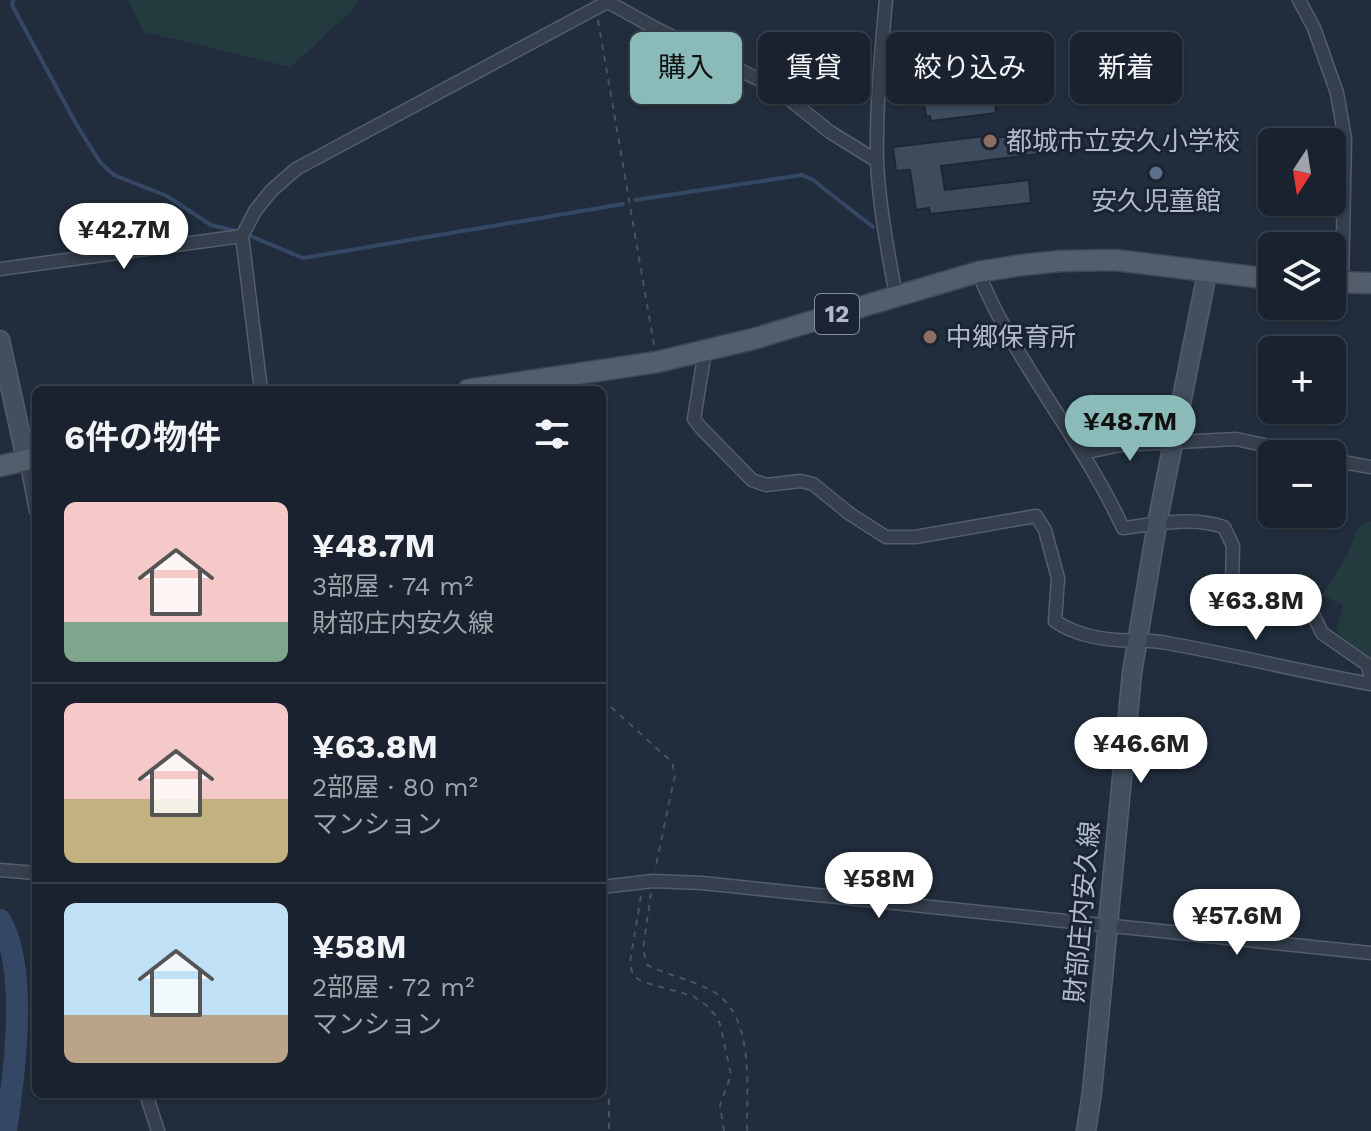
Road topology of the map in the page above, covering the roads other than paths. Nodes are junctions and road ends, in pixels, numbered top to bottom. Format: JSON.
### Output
{"nodes":[{"id":1,"x":886,"y":0,"type":"edge"},
{"id":2,"x":1299,"y":0,"type":"edge"},
{"id":3,"x":601,"y":2,"type":"edge"},
{"id":4,"x":877,"y":161,"type":"junction"},
{"id":5,"x":1340,"y":232,"type":"edge"},
{"id":6,"x":242,"y":236,"type":"junction"},
{"id":7,"x":0,"y":269,"type":"edge"},
{"id":8,"x":978,"y":272,"type":"junction"},
{"id":9,"x":1207,"y":273,"type":"junction"},
{"id":10,"x":1258,"y":278,"type":"edge"},
{"id":11,"x":1346,"y":282,"type":"edge"},
{"id":12,"x":1371,"y":283,"type":"edge"},
{"id":13,"x":896,"y":296,"type":"junction"},
{"id":14,"x":0,"y":340,"type":"edge"},
{"id":15,"x":705,"y":351,"type":"junction"},
{"id":16,"x":261,"y":386,"type":"edge"},
{"id":17,"x":495,"y":386,"type":"edge"},
{"id":18,"x":1174,"y":443,"type":"junction"},
{"id":19,"x":1258,"y":444,"type":"edge"},
{"id":20,"x":1083,"y":453,"type":"junction"},
{"id":21,"x":31,"y":458,"type":"edge"},
{"id":22,"x":1346,"y":463,"type":"edge"},
{"id":23,"x":0,"y":466,"type":"edge"},
{"id":24,"x":1371,"y":467,"type":"edge"},
{"id":25,"x":1157,"y":524,"type":"junction"},
{"id":26,"x":1136,"y":640,"type":"junction"},
{"id":27,"x":1371,"y":682,"type":"edge"},
{"id":28,"x":0,"y":870,"type":"edge"},
{"id":29,"x":32,"y":873,"type":"edge"},
{"id":30,"x":606,"y":886,"type":"edge"},
{"id":31,"x":1107,"y":926,"type":"junction"},
{"id":32,"x":1371,"y":953,"type":"edge"},
{"id":33,"x":147,"y":1098,"type":"edge"},
{"id":34,"x":158,"y":1131,"type":"edge"},
{"id":35,"x":1086,"y":1131,"type":"edge"}],
"edges":[{"from":1,"to":4,"type":"street"},
{"from":2,"to":5,"type":"street"},
{"from":3,"to":4,"type":"street"},
{"from":3,"to":6,"type":"street"},
{"from":4,"to":13,"type":"street"},
{"from":6,"to":7,"type":"street"},
{"from":6,"to":16,"type":"street"},
{"from":8,"to":9,"type":"main road","number":"12"},
{"from":8,"to":13,"type":"main road","number":"12"},
{"from":8,"to":20,"type":"street"},
{"from":9,"to":10,"type":"main road","number":"12"},
{"from":9,"to":18,"type":"main road","name":"財部庄内安久線"},
{"from":11,"to":12,"type":"main road"},
{"from":13,"to":15,"type":"main road","number":"12"},
{"from":14,"to":21,"type":"main road"},
{"from":15,"to":17,"type":"main road","number":"12"},
{"from":15,"to":26,"type":"street"},
{"from":18,"to":19,"type":"street"},
{"from":18,"to":20,"type":"street"},
{"from":18,"to":25,"type":"main road","name":"財部庄内安久線"},
{"from":20,"to":25,"type":"street"},
{"from":21,"to":23,"type":"main road"},
{"from":22,"to":24,"type":"street"},
{"from":25,"to":26,"type":"main road","name":"財部庄内安久線"},
{"from":25,"to":27,"type":"street"},
{"from":26,"to":27,"type":"street"},
{"from":26,"to":31,"type":"main road","name":"財部庄内安久線"},
{"from":28,"to":29,"type":"street"},
{"from":30,"to":31,"type":"street"},
{"from":31,"to":32,"type":"street"},
{"from":31,"to":35,"type":"main road","name":"財部庄内安久線"},
{"from":33,"to":34,"type":"street"}]}
